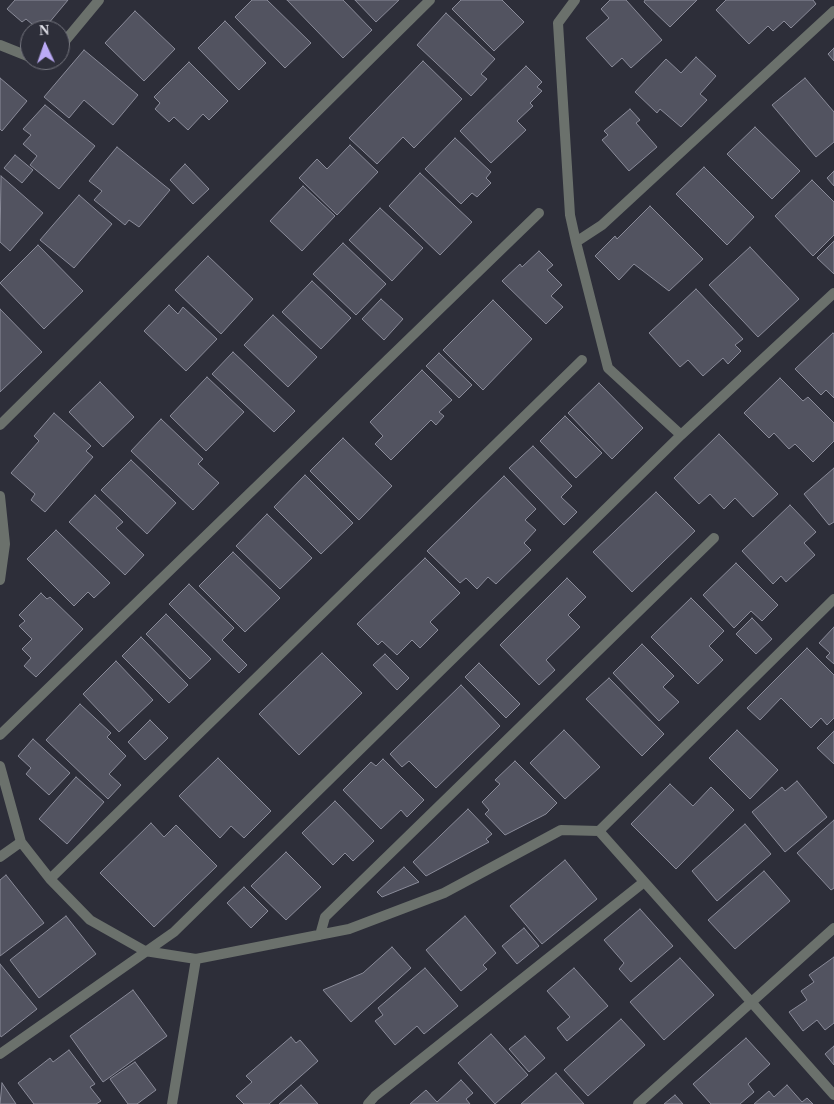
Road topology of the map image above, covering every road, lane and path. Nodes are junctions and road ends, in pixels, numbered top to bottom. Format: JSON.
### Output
{"nodes":[{"id":1,"x":99,"y":0,"type":"edge"},
{"id":2,"x":430,"y":0,"type":"edge"},
{"id":3,"x":575,"y":0,"type":"edge"},
{"id":4,"x":834,"y":11,"type":"edge"},
{"id":5,"x":70,"y":35,"type":"edge"},
{"id":6,"x":0,"y":45,"type":"edge"},
{"id":7,"x":20,"y":53,"type":"edge"},
{"id":8,"x":539,"y":213,"type":"dead end"},
{"id":9,"x":576,"y":242,"type":"junction"},
{"id":10,"x":834,"y":293,"type":"edge"},
{"id":11,"x":582,"y":360,"type":"dead end"},
{"id":12,"x":0,"y":425,"type":"edge"},
{"id":13,"x":681,"y":435,"type":"junction"},
{"id":14,"x":0,"y":496,"type":"edge"},
{"id":15,"x":714,"y":538,"type":"dead end"},
{"id":16,"x":0,"y":580,"type":"edge"},
{"id":17,"x":834,"y":599,"type":"edge"},
{"id":18,"x":0,"y":735,"type":"edge"},
{"id":19,"x":0,"y":766,"type":"edge"},
{"id":20,"x":599,"y":832,"type":"junction"},
{"id":21,"x":21,"y":842,"type":"junction"},
{"id":22,"x":0,"y":857,"type":"edge"},
{"id":23,"x":50,"y":879,"type":"junction"},
{"id":24,"x":644,"y":882,"type":"junction"},
{"id":25,"x":834,"y":928,"type":"edge"},
{"id":26,"x":320,"y":935,"type":"junction"},
{"id":27,"x":145,"y":950,"type":"junction"},
{"id":28,"x":196,"y":959,"type":"junction"},
{"id":29,"x":752,"y":1002,"type":"junction"},
{"id":30,"x":0,"y":1054,"type":"edge"},
{"id":31,"x":834,"y":1095,"type":"edge"},
{"id":32,"x":172,"y":1104,"type":"edge"},
{"id":33,"x":368,"y":1104,"type":"edge"},
{"id":34,"x":638,"y":1104,"type":"edge"}],
"edges":[{"from":1,"to":5,"type":"street"},
{"from":2,"to":12,"type":"street"},
{"from":3,"to":9,"type":"street"},
{"from":4,"to":9,"type":"street"},
{"from":6,"to":7,"type":"street"},
{"from":8,"to":18,"type":"street"},
{"from":9,"to":13,"type":"street"},
{"from":10,"to":13,"type":"street"},
{"from":11,"to":23,"type":"street"},
{"from":13,"to":27,"type":"street"},
{"from":14,"to":16,"type":"street"},
{"from":15,"to":26,"type":"street"},
{"from":17,"to":20,"type":"street"},
{"from":19,"to":21,"type":"street"},
{"from":20,"to":24,"type":"street"},
{"from":20,"to":26,"type":"street"},
{"from":21,"to":22,"type":"street"},
{"from":21,"to":23,"type":"street"},
{"from":23,"to":27,"type":"street"},
{"from":24,"to":29,"type":"street"},
{"from":24,"to":33,"type":"street"},
{"from":25,"to":29,"type":"street"},
{"from":26,"to":28,"type":"street"},
{"from":27,"to":28,"type":"street"},
{"from":27,"to":30,"type":"street"},
{"from":28,"to":32,"type":"street"},
{"from":29,"to":31,"type":"street"},
{"from":29,"to":34,"type":"street"}]}
